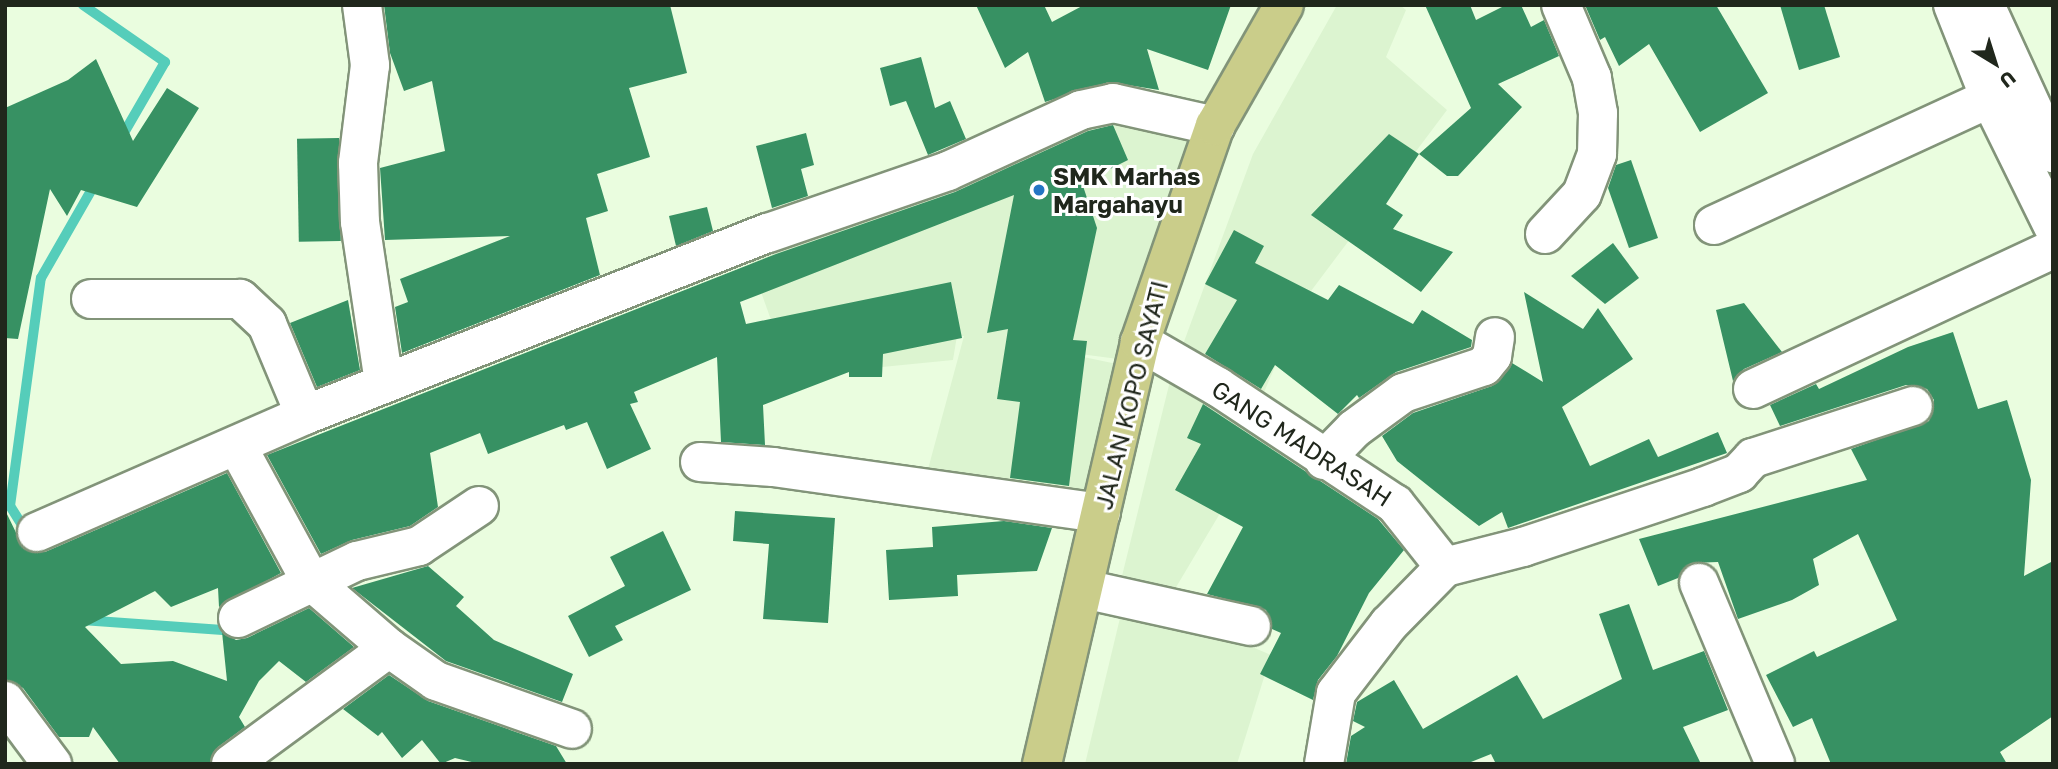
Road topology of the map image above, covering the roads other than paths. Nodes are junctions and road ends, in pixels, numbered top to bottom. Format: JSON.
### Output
{"nodes":[{"id":1,"x":362,"y":5,"type":"edge"},
{"id":2,"x":1284,"y":5,"type":"edge"},
{"id":3,"x":1561,"y":5,"type":"edge"},
{"id":4,"x":1953,"y":5,"type":"edge"},
{"id":5,"x":1985,"y":5,"type":"edge"},
{"id":6,"x":1990,"y":98,"type":"junction"},
{"id":7,"x":1215,"y":126,"type":"junction"},
{"id":8,"x":2053,"y":153,"type":"edge"},
{"id":9,"x":1714,"y":225,"type":"dead end"},
{"id":10,"x":2053,"y":226,"type":"edge"},
{"id":11,"x":1545,"y":234,"type":"dead end"},
{"id":12,"x":2053,"y":249,"type":"edge"},
{"id":13,"x":91,"y":299,"type":"dead end"},
{"id":14,"x":1495,"y":337,"type":"dead end"},
{"id":15,"x":1140,"y":342,"type":"junction"},
{"id":16,"x":384,"y":383,"type":"junction"},
{"id":17,"x":1753,"y":390,"type":"dead end"},
{"id":18,"x":1913,"y":406,"type":"dead end"},
{"id":19,"x":305,"y":415,"type":"junction"},
{"id":20,"x":237,"y":446,"type":"junction"},
{"id":21,"x":1324,"y":460,"type":"junction"},
{"id":22,"x":700,"y":462,"type":"dead end"},
{"id":23,"x":479,"y":506,"type":"dead end"},
{"id":24,"x":1101,"y":513,"type":"junction"},
{"id":25,"x":37,"y":532,"type":"dead end"},
{"id":26,"x":1444,"y":566,"type":"junction"},
{"id":27,"x":310,"y":580,"type":"junction"},
{"id":28,"x":1699,"y":583,"type":"dead end"},
{"id":29,"x":1084,"y":589,"type":"junction"},
{"id":30,"x":238,"y":618,"type":"dead end"},
{"id":31,"x":1251,"y":626,"type":"dead end"},
{"id":32,"x":389,"y":648,"type":"junction"},
{"id":33,"x":5,"y":701,"type":"edge"},
{"id":34,"x":572,"y":729,"type":"dead end"},
{"id":35,"x":52,"y":764,"type":"edge"},
{"id":36,"x":232,"y":764,"type":"edge"},
{"id":37,"x":1042,"y":764,"type":"edge"},
{"id":38,"x":1324,"y":764,"type":"edge"},
{"id":39,"x":1775,"y":764,"type":"edge"}],
"edges":[{"from":1,"to":16,"type":"street"},
{"from":2,"to":7,"type":"main road","name":"JALAN KOPO SAYATI"},
{"from":3,"to":11,"type":"street"},
{"from":4,"to":6,"type":"street"},
{"from":5,"to":8,"type":"street"},
{"from":6,"to":9,"type":"street"},
{"from":6,"to":10,"type":"street"},
{"from":7,"to":15,"type":"main road","name":"JALAN KOPO SAYATI"},
{"from":7,"to":16,"type":"street"},
{"from":12,"to":17,"type":"street"},
{"from":13,"to":19,"type":"street"},
{"from":14,"to":21,"type":"street"},
{"from":15,"to":21,"type":"street","name":"GANG MADRASAH"},
{"from":15,"to":24,"type":"main road","name":"JALAN KOPO SAYATI"},
{"from":16,"to":19,"type":"street"},
{"from":18,"to":26,"type":"street"},
{"from":19,"to":20,"type":"street"},
{"from":20,"to":25,"type":"street"},
{"from":20,"to":27,"type":"street"},
{"from":21,"to":26,"type":"street","name":"GANG MADRASAH"},
{"from":22,"to":24,"type":"street"},
{"from":23,"to":27,"type":"street"},
{"from":24,"to":29,"type":"main road","name":"JALAN KOPO SAYATI"},
{"from":26,"to":38,"type":"street"},
{"from":27,"to":30,"type":"street"},
{"from":27,"to":32,"type":"street"},
{"from":28,"to":39,"type":"street"},
{"from":29,"to":31,"type":"street"},
{"from":29,"to":37,"type":"main road","name":"JALAN KOPO SAYATI"},
{"from":32,"to":34,"type":"street"},
{"from":32,"to":36,"type":"street"},
{"from":33,"to":35,"type":"street"}]}
